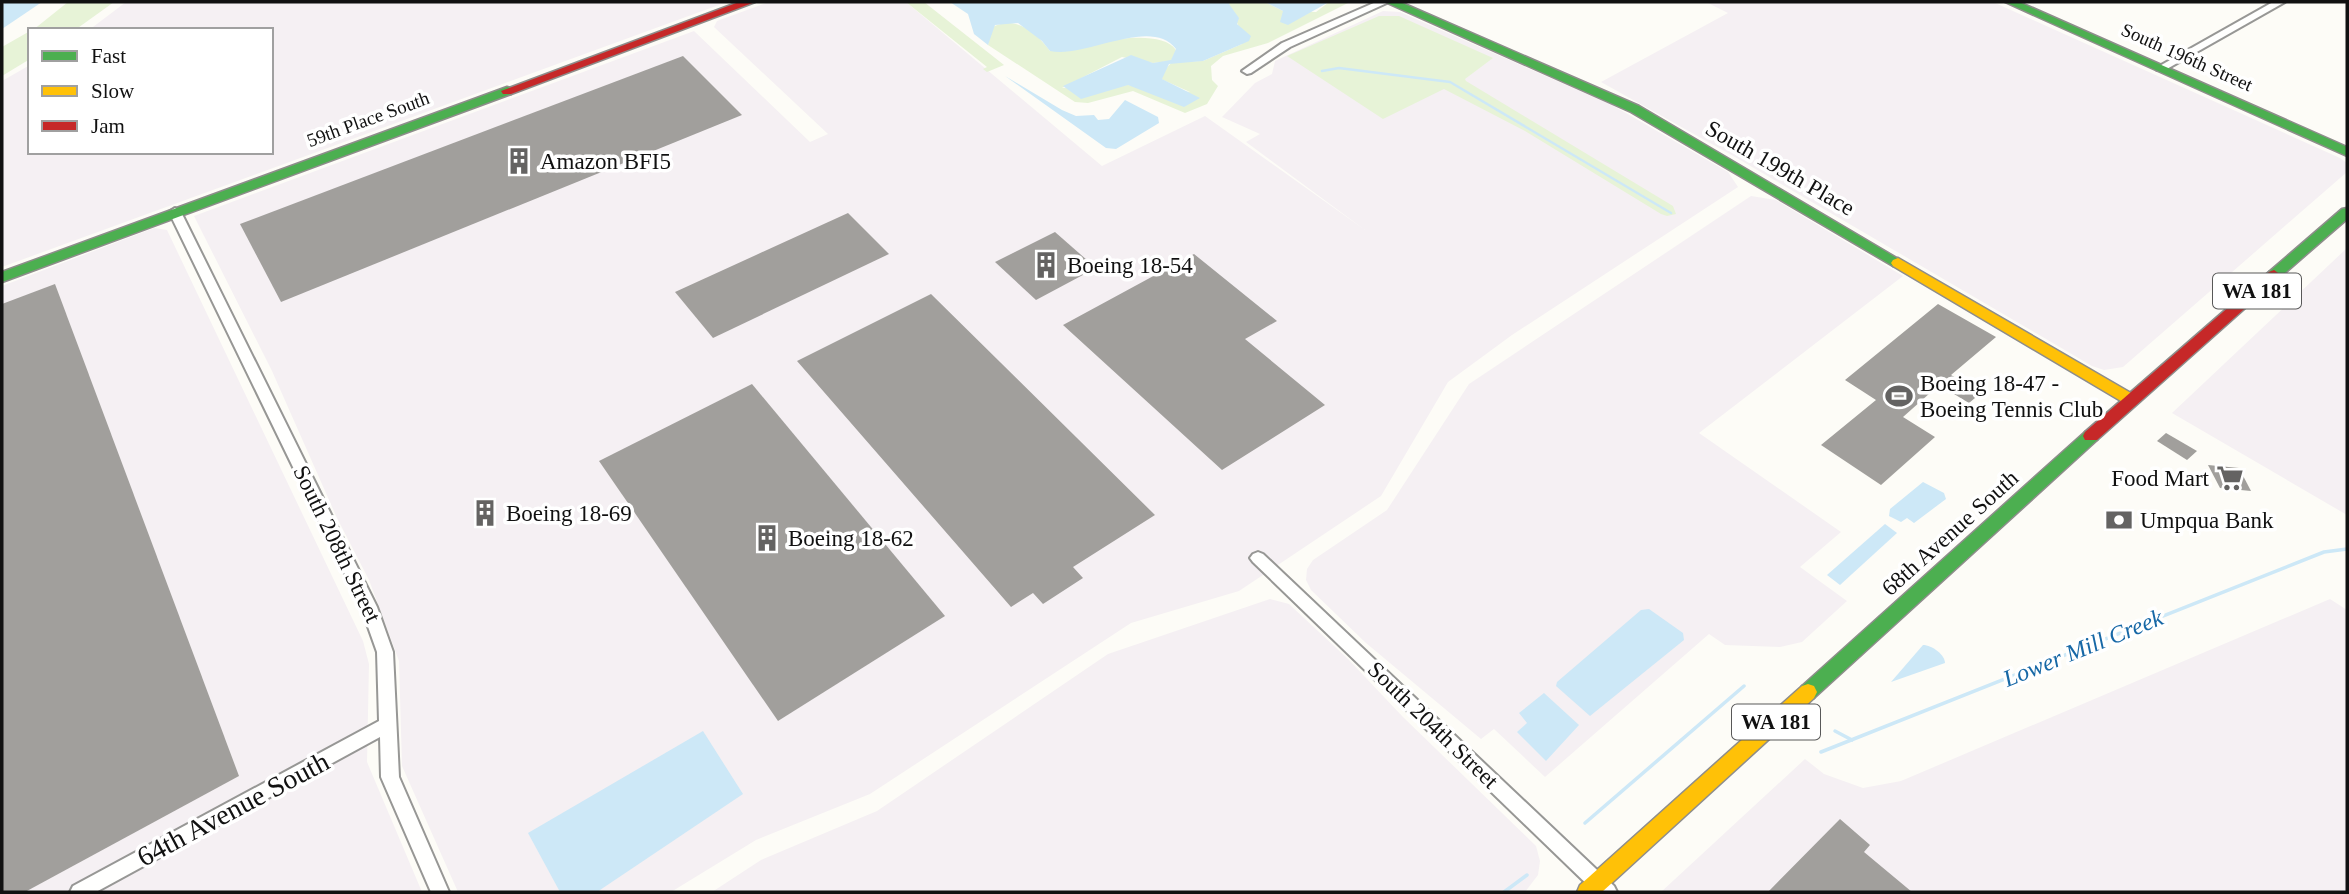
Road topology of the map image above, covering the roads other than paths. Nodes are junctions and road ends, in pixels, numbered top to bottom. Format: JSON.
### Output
{"nodes":[{"id":1,"x":749,"y":2,"type":"edge"},
{"id":2,"x":1384,"y":2,"type":"edge"},
{"id":3,"x":1391,"y":2,"type":"edge"},
{"id":4,"x":2010,"y":2,"type":"edge"},
{"id":5,"x":2280,"y":2,"type":"edge"},
{"id":6,"x":2161,"y":68,"type":"junction"},
{"id":7,"x":1247,"y":71,"type":"dead end"},
{"id":8,"x":2347,"y":152,"type":"edge"},
{"id":9,"x":175,"y":212,"type":"junction"},
{"id":10,"x":2347,"y":212,"type":"edge"},
{"id":11,"x":2,"y":277,"type":"edge"},
{"id":12,"x":2131,"y":400,"type":"junction"},
{"id":13,"x":1258,"y":558,"type":"dead end"},
{"id":14,"x":387,"y":725,"type":"junction"},
{"id":15,"x":1598,"y":889,"type":"edge"},
{"id":16,"x":79,"y":892,"type":"edge"},
{"id":17,"x":440,"y":892,"type":"edge"}],
"edges":[{"from":1,"to":9,"type":"street","name":"59th Place South"},
{"from":2,"to":7,"type":"street"},
{"from":3,"to":12,"type":"street","name":"South 199th Place"},
{"from":4,"to":6,"type":"street","name":"South 196th Street"},
{"from":5,"to":6,"type":"street"},
{"from":6,"to":8,"type":"street","name":"South 196th Street"},
{"from":9,"to":11,"type":"street","name":"59th Place South"},
{"from":9,"to":14,"type":"street","name":"South 208th Street"},
{"from":10,"to":12,"type":"street","name":"68th Avenue South","number":"WA 181"},
{"from":12,"to":15,"type":"street","name":"68th Avenue South","number":"WA 181"},
{"from":13,"to":15,"type":"street","name":"South 204th Street"},
{"from":14,"to":16,"type":"street","name":"64th Avenue South"},
{"from":14,"to":17,"type":"street","name":"South 208th Street"}]}
